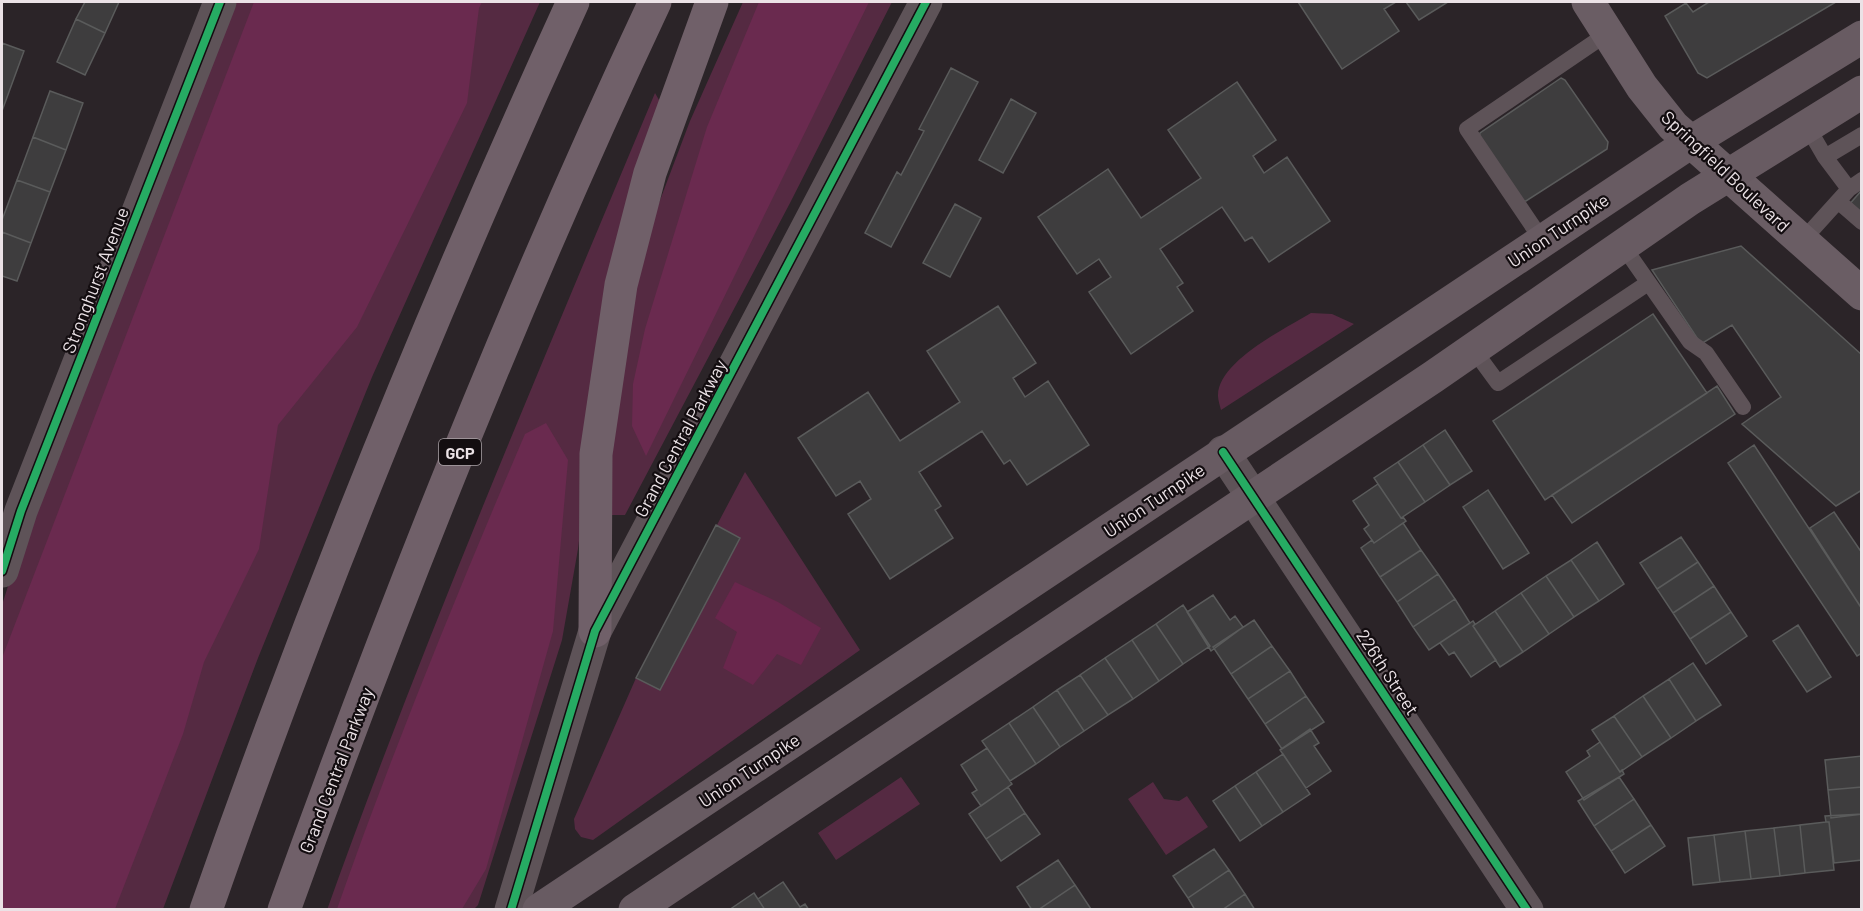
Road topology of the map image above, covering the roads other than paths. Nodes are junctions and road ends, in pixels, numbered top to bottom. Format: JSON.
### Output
{"nodes":[{"id":1,"x":220,"y":2,"type":"edge"},
{"id":2,"x":573,"y":2,"type":"edge"},
{"id":3,"x":655,"y":2,"type":"edge"},
{"id":4,"x":712,"y":2,"type":"edge"},
{"id":5,"x":926,"y":2,"type":"edge"},
{"id":6,"x":1588,"y":2,"type":"edge"},
{"id":7,"x":1608,"y":33,"type":"junction"},
{"id":8,"x":1862,"y":37,"type":"edge"},
{"id":9,"x":1862,"y":92,"type":"edge"},
{"id":10,"x":1807,"y":126,"type":"junction"},
{"id":11,"x":1862,"y":135,"type":"edge"},
{"id":12,"x":1691,"y":142,"type":"junction"},
{"id":13,"x":1825,"y":157,"type":"junction"},
{"id":14,"x":1727,"y":175,"type":"junction"},
{"id":15,"x":1850,"y":190,"type":"edge"},
{"id":16,"x":1862,"y":222,"type":"edge"},
{"id":17,"x":1542,"y":240,"type":"junction"},
{"id":18,"x":1802,"y":241,"type":"junction"},
{"id":19,"x":1623,"y":246,"type":"junction"},
{"id":20,"x":1648,"y":283,"type":"junction"},
{"id":21,"x":1861,"y":292,"type":"edge"},
{"id":22,"x":1473,"y":350,"type":"junction"},
{"id":23,"x":1743,"y":407,"type":"dead end"},
{"id":24,"x":1223,"y":452,"type":"junction"},
{"id":25,"x":1253,"y":495,"type":"junction"},
{"id":26,"x":11,"y":500,"type":"edge"},
{"id":27,"x":2,"y":571,"type":"edge"},
{"id":28,"x":595,"y":631,"type":"junction"},
{"id":29,"x":206,"y":909,"type":"edge"},
{"id":30,"x":284,"y":909,"type":"edge"},
{"id":31,"x":511,"y":909,"type":"edge"},
{"id":32,"x":539,"y":909,"type":"edge"},
{"id":33,"x":635,"y":909,"type":"edge"},
{"id":34,"x":1527,"y":909,"type":"edge"}],
"edges":[{"from":1,"to":26,"type":"street","name":"Stronghurst Avenue"},
{"from":2,"to":29,"type":"highway"},
{"from":3,"to":30,"type":"highway","name":"Grand Central Parkway","number":"GCP"},
{"from":4,"to":28,"type":"highway"},
{"from":5,"to":28,"type":"street","name":"Grand Central Parkway"},
{"from":6,"to":7,"type":"main road","name":"Springfield Boulevard"},
{"from":7,"to":12,"type":"main road","name":"Springfield Boulevard"},
{"from":7,"to":17,"type":"lane"},
{"from":8,"to":12,"type":"main road","name":"Union Turnpike"},
{"from":9,"to":10,"type":"main road"},
{"from":10,"to":13,"type":"lane"},
{"from":10,"to":14,"type":"main road"},
{"from":11,"to":13,"type":"lane"},
{"from":12,"to":14,"type":"main road","name":"Springfield Boulevard"},
{"from":12,"to":17,"type":"main road","name":"Union Turnpike"},
{"from":13,"to":15,"type":"lane"},
{"from":14,"to":18,"type":"main road","name":"Springfield Boulevard"},
{"from":14,"to":19,"type":"main road"},
{"from":15,"to":16,"type":"lane"},
{"from":15,"to":18,"type":"lane"},
{"from":17,"to":24,"type":"main road","name":"Union Turnpike"},
{"from":18,"to":21,"type":"main road","name":"Springfield Boulevard"},
{"from":19,"to":20,"type":"lane"},
{"from":19,"to":22,"type":"main road"},
{"from":20,"to":22,"type":"lane"},
{"from":20,"to":23,"type":"lane"},
{"from":22,"to":25,"type":"main road"},
{"from":24,"to":25,"type":"street","name":"226th Street"},
{"from":24,"to":32,"type":"main road","name":"Union Turnpike"},
{"from":25,"to":33,"type":"main road"},
{"from":25,"to":34,"type":"street","name":"226th Street"},
{"from":26,"to":27,"type":"street","name":"Stronghurst Avenue"},
{"from":28,"to":31,"type":"street","name":"Grand Central Parkway"}]}
